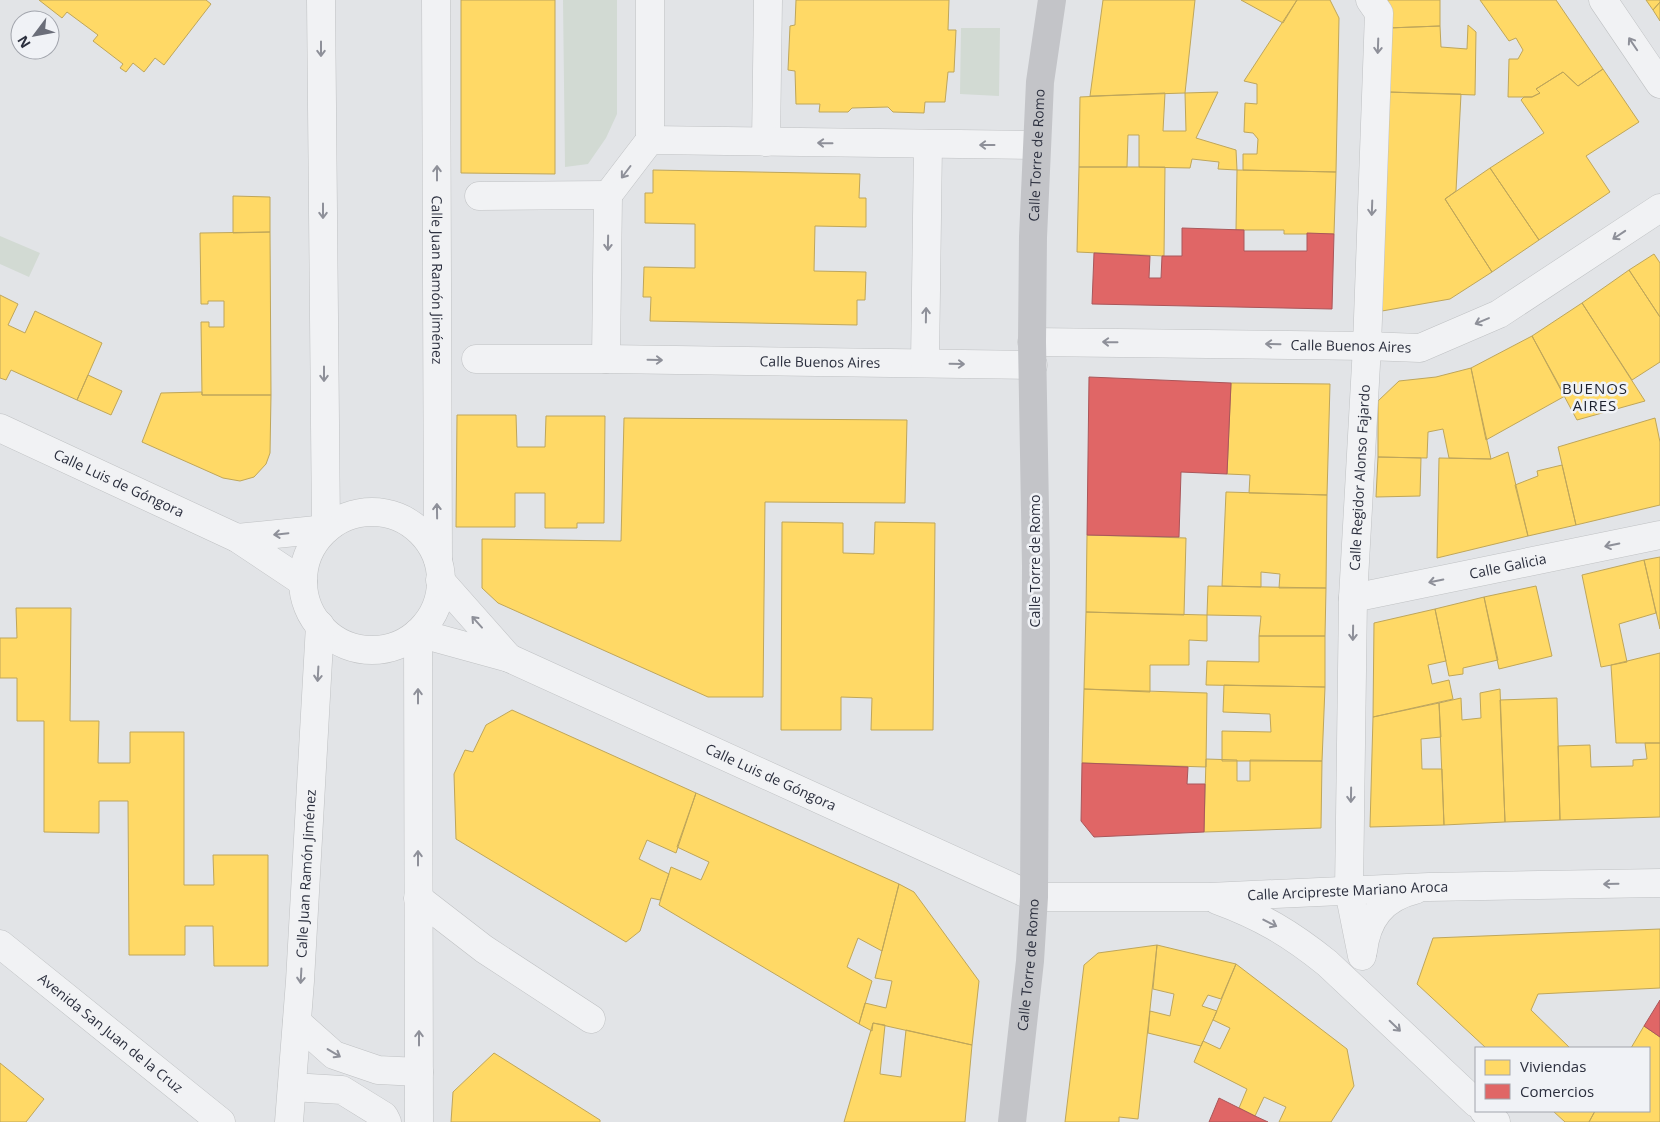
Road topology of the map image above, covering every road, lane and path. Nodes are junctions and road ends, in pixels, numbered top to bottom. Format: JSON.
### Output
{"nodes":[{"id":1,"x":321,"y":0,"type":"edge"},
{"id":2,"x":436,"y":0,"type":"edge"},
{"id":3,"x":650,"y":0,"type":"edge"},
{"id":4,"x":768,"y":0,"type":"edge"},
{"id":5,"x":1052,"y":0,"type":"edge"},
{"id":6,"x":1370,"y":0,"type":"edge"},
{"id":7,"x":1603,"y":0,"type":"edge"},
{"id":8,"x":1660,"y":84,"type":"edge"},
{"id":9,"x":650,"y":140,"type":"junction"},
{"id":10,"x":766,"y":142,"type":"junction"},
{"id":11,"x":928,"y":144,"type":"junction"},
{"id":12,"x":1036,"y":145,"type":"junction"},
{"id":13,"x":608,"y":194,"type":"junction"},
{"id":14,"x":479,"y":196,"type":"dead end"},
{"id":15,"x":1660,"y":208,"type":"edge"},
{"id":16,"x":1367,"y":346,"type":"junction"},
{"id":17,"x":1032,"y":354,"type":"junction"},
{"id":18,"x":606,"y":359,"type":"junction"},
{"id":19,"x":476,"y":360,"type":"dead end"},
{"id":20,"x":925,"y":363,"type":"junction"},
{"id":21,"x":0,"y":428,"type":"edge"},
{"id":22,"x":326,"y":529,"type":"junction"},
{"id":23,"x":1660,"y":535,"type":"edge"},
{"id":24,"x":237,"y":538,"type":"junction"},
{"id":25,"x":439,"y":570,"type":"junction"},
{"id":26,"x":303,"y":582,"type":"junction"},
{"id":27,"x":1354,"y":598,"type":"junction"},
{"id":28,"x":320,"y":625,"type":"junction"},
{"id":29,"x":418,"y":633,"type":"junction"},
{"id":30,"x":509,"y":658,"type":"junction"},
{"id":31,"x":1660,"y":883,"type":"edge"},
{"id":32,"x":1429,"y":887,"type":"junction"},
{"id":33,"x":1349,"y":890,"type":"junction"},
{"id":34,"x":1034,"y":897,"type":"junction"},
{"id":35,"x":1209,"y":897,"type":"junction"},
{"id":36,"x":418,"y":898,"type":"junction"},
{"id":37,"x":0,"y":944,"type":"edge"},
{"id":38,"x":1362,"y":956,"type":"junction"},
{"id":39,"x":1366,"y":998,"type":"junction"},
{"id":40,"x":591,"y":1019,"type":"dead end"},
{"id":41,"x":298,"y":1022,"type":"junction"},
{"id":42,"x":419,"y":1072,"type":"junction"},
{"id":43,"x":292,"y":1087,"type":"junction"},
{"id":44,"x":1475,"y":1102,"type":"edge"},
{"id":45,"x":1485,"y":1112,"type":"edge"},
{"id":46,"x":221,"y":1122,"type":"edge"},
{"id":47,"x":290,"y":1122,"type":"edge"},
{"id":48,"x":387,"y":1122,"type":"edge"},
{"id":49,"x":418,"y":1122,"type":"edge"},
{"id":50,"x":1012,"y":1122,"type":"edge"},
{"id":51,"x":1496,"y":1122,"type":"edge"}],
"edges":[{"from":1,"to":22,"type":"street","one_way":true},
{"from":25,"to":2,"type":"street","name":"Calle Juan Ramón Jiménez","one_way":true},
{"from":3,"to":9,"type":"street"},
{"from":4,"to":10,"type":"street"},
{"from":5,"to":12,"type":"main road","name":"Calle Torre de Romo"},
{"from":6,"to":16,"type":"street","name":"Calle Regidor Alonso Fajardo","one_way":true},
{"from":8,"to":7,"type":"street","one_way":true},
{"from":9,"to":10,"type":"street"},
{"from":9,"to":13,"type":"street","one_way":true},
{"from":11,"to":10,"type":"street","one_way":true},
{"from":12,"to":11,"type":"street","one_way":true},
{"from":20,"to":11,"type":"street","one_way":true},
{"from":12,"to":17,"type":"main road","name":"Calle Torre de Romo"},
{"from":13,"to":14,"type":"street"},
{"from":13,"to":18,"type":"street","one_way":true},
{"from":15,"to":16,"type":"street","name":"Calle Buenos Aires","one_way":true},
{"from":16,"to":17,"type":"street","name":"Calle Buenos Aires","one_way":true},
{"from":16,"to":27,"type":"street","name":"Calle Regidor Alonso Fajardo"},
{"from":20,"to":17,"type":"street","name":"Calle Buenos Aires","one_way":true},
{"from":17,"to":34,"type":"main road","name":"Calle Torre de Romo"},
{"from":18,"to":19,"type":"street","name":"Calle Buenos Aires"},
{"from":18,"to":20,"type":"street","name":"Calle Buenos Aires","one_way":true},
{"from":21,"to":24,"type":"street","name":"Calle Luis de Góngora"},
{"from":22,"to":24,"type":"street","name":"Calle Luis de Góngora","one_way":true},
{"from":22,"to":25,"type":"street","name":"Calle Luis de Góngora"},
{"from":22,"to":26,"type":"street","name":"Calle Luis de Góngora"},
{"from":23,"to":27,"type":"street","name":"Calle Galicia","one_way":true},
{"from":24,"to":26,"type":"street","name":"Calle Luis de Góngora"},
{"from":25,"to":29,"type":"street","name":"Calle Luis de Góngora"},
{"from":30,"to":25,"type":"street","name":"Calle Luis de Góngora","one_way":true},
{"from":26,"to":28,"type":"street","name":"Calle Luis de Góngora"},
{"from":27,"to":33,"type":"street","name":"Calle Regidor Alonso Fajardo","one_way":true},
{"from":28,"to":29,"type":"street","name":"Calle Luis de Góngora"},
{"from":28,"to":41,"type":"street","name":"Calle Juan Ramón Jiménez","one_way":true},
{"from":29,"to":30,"type":"street","name":"Calle Luis de Góngora"},
{"from":36,"to":29,"type":"street","one_way":true},
{"from":30,"to":34,"type":"street","name":"Calle Luis de Góngora"},
{"from":31,"to":32,"type":"street","name":"Calle Arcipreste Mariano Aroca","one_way":true},
{"from":32,"to":33,"type":"street","name":"Calle Arcipreste Mariano Aroca"},
{"from":32,"to":38,"type":"street"},
{"from":33,"to":35,"type":"street","name":"Calle Arcipreste Mariano Aroca"},
{"from":33,"to":38,"type":"street","name":"Calle Regidor Alonso Fajardo"},
{"from":34,"to":35,"type":"street","name":"Calle Arcipreste Mariano Aroca"},
{"from":34,"to":50,"type":"main road","name":"Calle Torre de Romo"},
{"from":35,"to":39,"type":"street","one_way":true},
{"from":36,"to":40,"type":"street"},
{"from":42,"to":36,"type":"street","one_way":true},
{"from":37,"to":46,"type":"street","name":"Avenida San Juan de la Cruz"},
{"from":38,"to":39,"type":"street"},
{"from":39,"to":44,"type":"street","one_way":true},
{"from":41,"to":42,"type":"street","one_way":true},
{"from":41,"to":43,"type":"street","name":"Calle Juan Ramón Jiménez"},
{"from":42,"to":49,"type":"street"},
{"from":43,"to":47,"type":"street","name":"Calle Juan Ramón Jiménez"},
{"from":43,"to":48,"type":"street"},
{"from":45,"to":51,"type":"street"}]}
